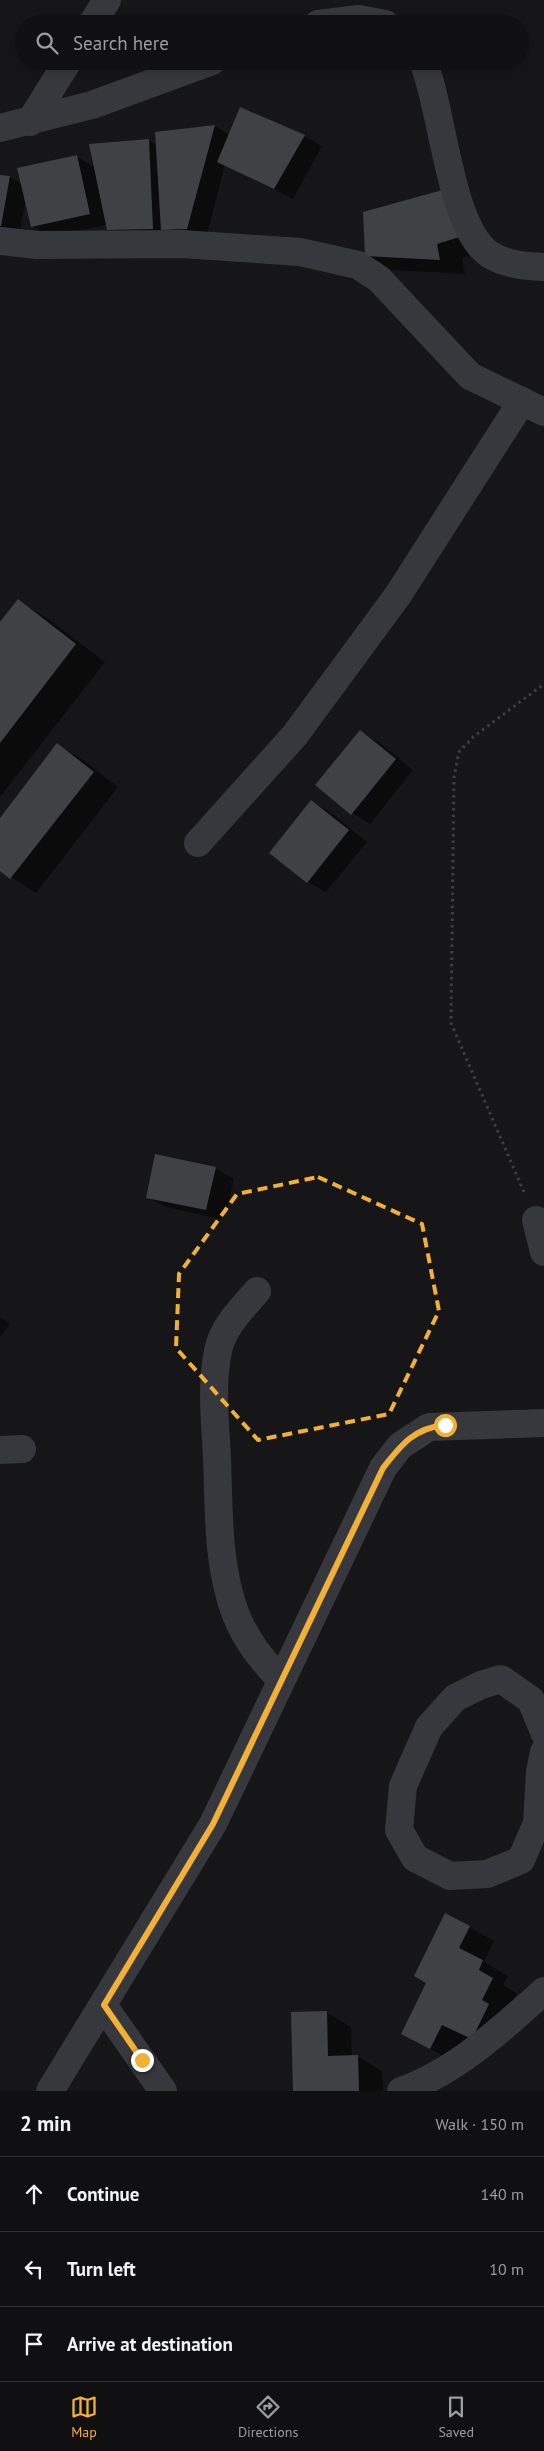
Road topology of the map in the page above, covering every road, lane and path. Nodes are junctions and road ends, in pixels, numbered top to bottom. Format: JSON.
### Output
{"nodes":[{"id":1,"x":107,"y":0,"type":"edge"},
{"id":2,"x":98,"y":15,"type":"edge"},
{"id":3,"x":62,"y":70,"type":"edge"},
{"id":4,"x":187,"y":70,"type":"edge"},
{"id":5,"x":425,"y":70,"type":"edge"},
{"id":6,"x":30,"y":122,"type":"junction"},
{"id":7,"x":0,"y":128,"type":"edge"},
{"id":8,"x":0,"y":241,"type":"edge"},
{"id":9,"x":544,"y":267,"type":"edge"},
{"id":10,"x":533,"y":406,"type":"edge"},
{"id":11,"x":544,"y":684,"type":"edge"},
{"id":12,"x":198,"y":843,"type":"dead end"},
{"id":13,"x":536,"y":1220,"type":"joint"},
{"id":14,"x":544,"y":1252,"type":"edge"},
{"id":15,"x":257,"y":1291,"type":"dead end"},
{"id":16,"x":544,"y":1423,"type":"edge"},
{"id":17,"x":281,"y":1680,"type":"junction"},
{"id":18,"x":544,"y":1732,"type":"edge"},
{"id":19,"x":544,"y":1752,"type":"edge"},
{"id":20,"x":544,"y":1991,"type":"edge"},
{"id":21,"x":104,"y":2005,"type":"junction"},
{"id":22,"x":50,"y":2091,"type":"edge"},
{"id":23,"x":163,"y":2091,"type":"edge"},
{"id":24,"x":401,"y":2091,"type":"edge"}],
"edges":[{"from":1,"to":2,"type":"street"},
{"from":3,"to":6,"type":"street"},
{"from":4,"to":6,"type":"street"},
{"from":5,"to":9,"type":"street"},
{"from":6,"to":7,"type":"street"},
{"from":8,"to":10,"type":"street"},
{"from":10,"to":12,"type":"street"},
{"from":11,"to":13,"type":"path"},
{"from":13,"to":14,"type":"street"},
{"from":15,"to":17,"type":"street"},
{"from":16,"to":17,"type":"street"},
{"from":17,"to":21,"type":"street"},
{"from":18,"to":19,"type":"street"},
{"from":20,"to":24,"type":"street"},
{"from":21,"to":22,"type":"street"},
{"from":21,"to":23,"type":"street"}]}
